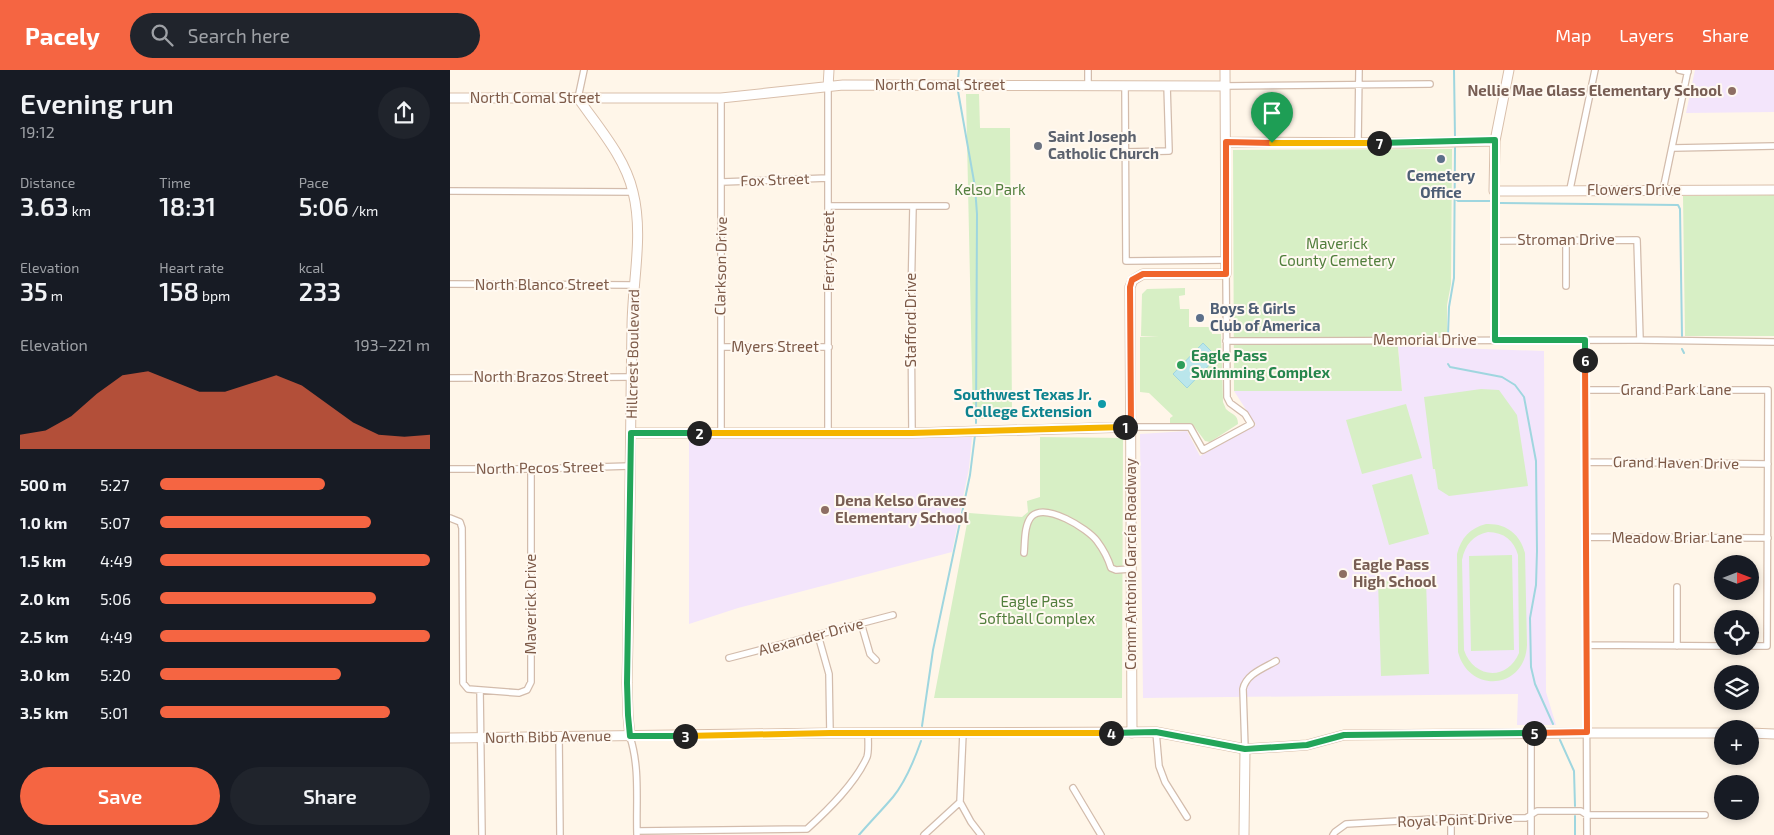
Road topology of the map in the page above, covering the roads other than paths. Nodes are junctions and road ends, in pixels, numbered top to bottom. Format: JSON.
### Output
{"nodes":[{"id":1,"x":584,"y":70,"type":"edge"},
{"id":2,"x":828,"y":70,"type":"edge"},
{"id":3,"x":1088,"y":70,"type":"edge"},
{"id":4,"x":1225,"y":70,"type":"edge"},
{"id":5,"x":1358,"y":70,"type":"edge"},
{"id":6,"x":1509,"y":70,"type":"edge"},
{"id":7,"x":1595,"y":70,"type":"edge"},
{"id":8,"x":1679,"y":70,"type":"edge"},
{"id":9,"x":1688,"y":71,"type":"edge"},
{"id":10,"x":1430,"y":84,"type":"dead end"},
{"id":11,"x":1359,"y":85,"type":"junction"},
{"id":12,"x":1088,"y":86,"type":"junction"},
{"id":13,"x":1125,"y":86,"type":"junction"},
{"id":14,"x":1167,"y":86,"type":"junction"},
{"id":15,"x":1225,"y":86,"type":"junction"},
{"id":16,"x":828,"y":87,"type":"junction"},
{"id":17,"x":450,"y":98,"type":"edge"},
{"id":18,"x":578,"y":98,"type":"junction"},
{"id":19,"x":721,"y":98,"type":"junction"},
{"id":20,"x":1495,"y":140,"type":"junction"},
{"id":21,"x":1226,"y":142,"type":"junction"},
{"id":22,"x":1358,"y":143,"type":"junction"},
{"id":23,"x":1774,"y":146,"type":"edge"},
{"id":24,"x":1673,"y":148,"type":"junction"},
{"id":25,"x":1126,"y":152,"type":"junction"},
{"id":26,"x":828,"y":178,"type":"junction"},
{"id":27,"x":722,"y":182,"type":"junction"},
{"id":28,"x":1570,"y":190,"type":"junction"},
{"id":29,"x":1663,"y":190,"type":"junction"},
{"id":30,"x":1774,"y":190,"type":"edge"},
{"id":31,"x":450,"y":191,"type":"edge"},
{"id":32,"x":1494,"y":191,"type":"junction"},
{"id":33,"x":633,"y":192,"type":"junction"},
{"id":34,"x":828,"y":206,"type":"junction"},
{"id":35,"x":946,"y":206,"type":"dead end"},
{"id":36,"x":913,"y":207,"type":"junction"},
{"id":37,"x":1566,"y":240,"type":"junction"},
{"id":38,"x":1495,"y":241,"type":"junction"},
{"id":39,"x":1226,"y":260,"type":"junction"},
{"id":40,"x":1226,"y":274,"type":"junction"},
{"id":41,"x":450,"y":284,"type":"edge"},
{"id":42,"x":634,"y":285,"type":"junction"},
{"id":43,"x":1566,"y":286,"type":"dead end"},
{"id":44,"x":1495,"y":340,"type":"junction"},
{"id":45,"x":1585,"y":340,"type":"junction"},
{"id":46,"x":1640,"y":340,"type":"junction"},
{"id":47,"x":1226,"y":341,"type":"junction"},
{"id":48,"x":1774,"y":342,"type":"edge"},
{"id":49,"x":721,"y":347,"type":"junction"},
{"id":50,"x":829,"y":347,"type":"junction"},
{"id":51,"x":631,"y":377,"type":"junction"},
{"id":52,"x":450,"y":378,"type":"edge"},
{"id":53,"x":1585,"y":390,"type":"junction"},
{"id":54,"x":1131,"y":426,"type":"junction"},
{"id":55,"x":631,"y":433,"type":"junction"},
{"id":56,"x":720,"y":433,"type":"junction"},
{"id":57,"x":828,"y":433,"type":"junction"},
{"id":58,"x":912,"y":433,"type":"junction"},
{"id":59,"x":1586,"y":462,"type":"junction"},
{"id":60,"x":1768,"y":464,"type":"junction"},
{"id":61,"x":630,"y":466,"type":"junction"},
{"id":62,"x":450,"y":469,"type":"edge"},
{"id":63,"x":531,"y":469,"type":"junction"},
{"id":64,"x":450,"y":518,"type":"edge"},
{"id":65,"x":1586,"y":538,"type":"junction"},
{"id":66,"x":1768,"y":538,"type":"junction"},
{"id":67,"x":1024,"y":553,"type":"dead end"},
{"id":68,"x":1132,"y":569,"type":"junction"},
{"id":69,"x":1677,"y":587,"type":"dead end"},
{"id":70,"x":893,"y":615,"type":"dead end"},
{"id":71,"x":861,"y":623,"type":"junction"},
{"id":72,"x":818,"y":635,"type":"junction"},
{"id":73,"x":1586,"y":645,"type":"junction"},
{"id":74,"x":1677,"y":646,"type":"junction"},
{"id":75,"x":1714,"y":646,"type":"edge"},
{"id":76,"x":1759,"y":646,"type":"edge"},
{"id":77,"x":729,"y":658,"type":"dead end"},
{"id":78,"x":876,"y":660,"type":"dead end"},
{"id":79,"x":1276,"y":661,"type":"dead end"},
{"id":80,"x":480,"y":690,"type":"junction"},
{"id":81,"x":1132,"y":732,"type":"junction"},
{"id":82,"x":1156,"y":732,"type":"junction"},
{"id":83,"x":1587,"y":732,"type":"junction"},
{"id":84,"x":830,"y":733,"type":"junction"},
{"id":85,"x":1531,"y":733,"type":"junction"},
{"id":86,"x":1714,"y":733,"type":"edge"},
{"id":87,"x":1759,"y":733,"type":"edge"},
{"id":88,"x":868,"y":734,"type":"junction"},
{"id":89,"x":963,"y":734,"type":"junction"},
{"id":90,"x":1774,"y":734,"type":"edge"},
{"id":91,"x":630,"y":736,"type":"junction"},
{"id":92,"x":559,"y":737,"type":"junction"},
{"id":93,"x":450,"y":738,"type":"edge"},
{"id":94,"x":480,"y":738,"type":"junction"},
{"id":95,"x":1245,"y":749,"type":"junction"},
{"id":96,"x":1073,"y":788,"type":"dead end"},
{"id":97,"x":960,"y":802,"type":"junction"},
{"id":98,"x":1531,"y":815,"type":"junction"},
{"id":99,"x":1587,"y":815,"type":"junction"},
{"id":100,"x":1705,"y":815,"type":"dead end"},
{"id":101,"x":1187,"y":817,"type":"dead end"},
{"id":102,"x":1451,"y":818,"type":"junction"},
{"id":103,"x":637,"y":833,"type":"edge"},
{"id":104,"x":482,"y":835,"type":"edge"},
{"id":105,"x":560,"y":835,"type":"edge"},
{"id":106,"x":924,"y":835,"type":"edge"},
{"id":107,"x":981,"y":835,"type":"edge"},
{"id":108,"x":1101,"y":835,"type":"edge"},
{"id":109,"x":1244,"y":835,"type":"edge"},
{"id":110,"x":1333,"y":835,"type":"edge"},
{"id":111,"x":1451,"y":835,"type":"edge"},
{"id":112,"x":1531,"y":835,"type":"edge"},
{"id":113,"x":1587,"y":835,"type":"edge"}],
"edges":[{"from":1,"to":18,"type":"street"},
{"from":2,"to":16,"type":"street","name":"Ferry Street"},
{"from":3,"to":12,"type":"street"},
{"from":4,"to":15,"type":"street"},
{"from":5,"to":11,"type":"street"},
{"from":6,"to":20,"type":"street"},
{"from":7,"to":28,"type":"street"},
{"from":8,"to":9,"type":"street"},
{"from":9,"to":24,"type":"street"},
{"from":10,"to":11,"type":"street","name":"North Comal Street"},
{"from":11,"to":15,"type":"street","name":"North Comal Street"},
{"from":11,"to":22,"type":"street"},
{"from":12,"to":13,"type":"street","name":"North Comal Street"},
{"from":12,"to":16,"type":"street","name":"North Comal Street"},
{"from":13,"to":14,"type":"street","name":"North Comal Street"},
{"from":13,"to":25,"type":"street"},
{"from":14,"to":15,"type":"street","name":"North Comal Street"},
{"from":14,"to":25,"type":"street"},
{"from":15,"to":21,"type":"street"},
{"from":16,"to":19,"type":"street","name":"North Comal Street"},
{"from":16,"to":26,"type":"street","name":"Ferry Street"},
{"from":17,"to":18,"type":"street","name":"North Comal Street"},
{"from":18,"to":19,"type":"street","name":"North Comal Street"},
{"from":18,"to":33,"type":"street","name":"Hillcrest Boulevard"},
{"from":19,"to":27,"type":"street","name":"Clarkson Drive"},
{"from":20,"to":22,"type":"street"},
{"from":20,"to":32,"type":"street"},
{"from":21,"to":22,"type":"street"},
{"from":21,"to":39,"type":"street"},
{"from":23,"to":24,"type":"street"},
{"from":24,"to":29,"type":"street"},
{"from":25,"to":39,"type":"street"},
{"from":26,"to":27,"type":"street","name":"Fox Street"},
{"from":26,"to":34,"type":"street","name":"Ferry Street"},
{"from":27,"to":49,"type":"street","name":"Clarkson Drive"},
{"from":28,"to":29,"type":"street","name":"Flowers Drive"},
{"from":28,"to":32,"type":"street","name":"Flowers Drive"},
{"from":29,"to":30,"type":"street","name":"Flowers Drive"},
{"from":31,"to":33,"type":"street"},
{"from":32,"to":38,"type":"street"},
{"from":33,"to":42,"type":"street","name":"Hillcrest Boulevard"},
{"from":34,"to":36,"type":"street"},
{"from":34,"to":50,"type":"street","name":"Ferry Street"},
{"from":35,"to":36,"type":"street"},
{"from":36,"to":58,"type":"street","name":"Stafford Drive"},
{"from":37,"to":38,"type":"street","name":"Stroman Drive"},
{"from":37,"to":43,"type":"street"},
{"from":37,"to":46,"type":"street","name":"Stroman Drive"},
{"from":38,"to":44,"type":"street"},
{"from":39,"to":40,"type":"street"},
{"from":40,"to":47,"type":"street"},
{"from":40,"to":54,"type":"street","name":"Comm Antonio García Roadway"},
{"from":41,"to":42,"type":"street","name":"North Blanco Street"},
{"from":42,"to":51,"type":"street","name":"Hillcrest Boulevard"},
{"from":44,"to":45,"type":"street","name":"Memorial Drive"},
{"from":44,"to":47,"type":"street","name":"Memorial Drive"},
{"from":45,"to":46,"type":"street","name":"Memorial Drive"},
{"from":45,"to":53,"type":"street"},
{"from":46,"to":48,"type":"street","name":"Memorial Drive"},
{"from":47,"to":54,"type":"street"},
{"from":49,"to":50,"type":"street","name":"Myers Street"},
{"from":49,"to":56,"type":"street","name":"Clarkson Drive"},
{"from":50,"to":57,"type":"street","name":"Ferry Street"},
{"from":51,"to":52,"type":"street","name":"North Brazos Street"},
{"from":51,"to":55,"type":"street","name":"Hillcrest Boulevard"},
{"from":53,"to":59,"type":"street"},
{"from":53,"to":60,"type":"street","name":"Grand Park Lane"},
{"from":54,"to":58,"type":"street"},
{"from":54,"to":68,"type":"street","name":"Comm Antonio García Roadway"},
{"from":55,"to":56,"type":"street"},
{"from":55,"to":61,"type":"street","name":"Hillcrest Boulevard"},
{"from":56,"to":57,"type":"street"},
{"from":57,"to":58,"type":"street"},
{"from":59,"to":60,"type":"street","name":"Grand Haven Drive"},
{"from":59,"to":65,"type":"street"},
{"from":60,"to":66,"type":"street"},
{"from":61,"to":63,"type":"street","name":"North Pecos Street"},
{"from":61,"to":91,"type":"street","name":"Hillcrest Boulevard"},
{"from":62,"to":63,"type":"street","name":"North Pecos Street"},
{"from":63,"to":80,"type":"street","name":"Maverick Drive"},
{"from":64,"to":80,"type":"street"},
{"from":65,"to":66,"type":"street","name":"Meadow Briar Lane"},
{"from":65,"to":73,"type":"street"},
{"from":66,"to":76,"type":"street"},
{"from":67,"to":68,"type":"street"},
{"from":68,"to":81,"type":"street","name":"Comm Antonio García Roadway"},
{"from":69,"to":74,"type":"street"},
{"from":70,"to":71,"type":"street","name":"Alexander Drive"},
{"from":71,"to":72,"type":"street","name":"Alexander Drive"},
{"from":71,"to":78,"type":"street"},
{"from":72,"to":77,"type":"street","name":"Alexander Drive"},
{"from":72,"to":84,"type":"street"},
{"from":73,"to":74,"type":"street"},
{"from":73,"to":83,"type":"street"},
{"from":74,"to":75,"type":"street"},
{"from":79,"to":95,"type":"street"},
{"from":80,"to":94,"type":"street"},
{"from":81,"to":82,"type":"street","name":"North Bibb Avenue"},
{"from":81,"to":89,"type":"street","name":"North Bibb Avenue"},
{"from":82,"to":95,"type":"street","name":"North Bibb Avenue"},
{"from":82,"to":101,"type":"street"},
{"from":83,"to":85,"type":"street","name":"North Bibb Avenue"},
{"from":83,"to":86,"type":"street","name":"North Bibb Avenue"},
{"from":83,"to":99,"type":"street"},
{"from":84,"to":88,"type":"street","name":"North Bibb Avenue"},
{"from":84,"to":91,"type":"street","name":"North Bibb Avenue"},
{"from":85,"to":95,"type":"street","name":"North Bibb Avenue"},
{"from":85,"to":98,"type":"street"},
{"from":87,"to":90,"type":"street"},
{"from":88,"to":89,"type":"street","name":"North Bibb Avenue"},
{"from":88,"to":103,"type":"street"},
{"from":89,"to":97,"type":"street"},
{"from":91,"to":92,"type":"street","name":"North Bibb Avenue"},
{"from":91,"to":103,"type":"street","name":"Hillcrest Boulevard"},
{"from":92,"to":94,"type":"street","name":"North Bibb Avenue"},
{"from":92,"to":105,"type":"street"},
{"from":93,"to":94,"type":"street","name":"North Bibb Avenue"},
{"from":94,"to":104,"type":"street"},
{"from":95,"to":109,"type":"street"},
{"from":96,"to":108,"type":"street"},
{"from":97,"to":106,"type":"street"},
{"from":97,"to":107,"type":"street"},
{"from":98,"to":99,"type":"street","name":"Royal Point Drive"},
{"from":98,"to":102,"type":"street","name":"Royal Point Drive"},
{"from":98,"to":112,"type":"street"},
{"from":99,"to":100,"type":"street","name":"Royal Point Drive"},
{"from":99,"to":113,"type":"street"},
{"from":102,"to":110,"type":"street","name":"Royal Point Drive"},
{"from":102,"to":111,"type":"street"}]}
